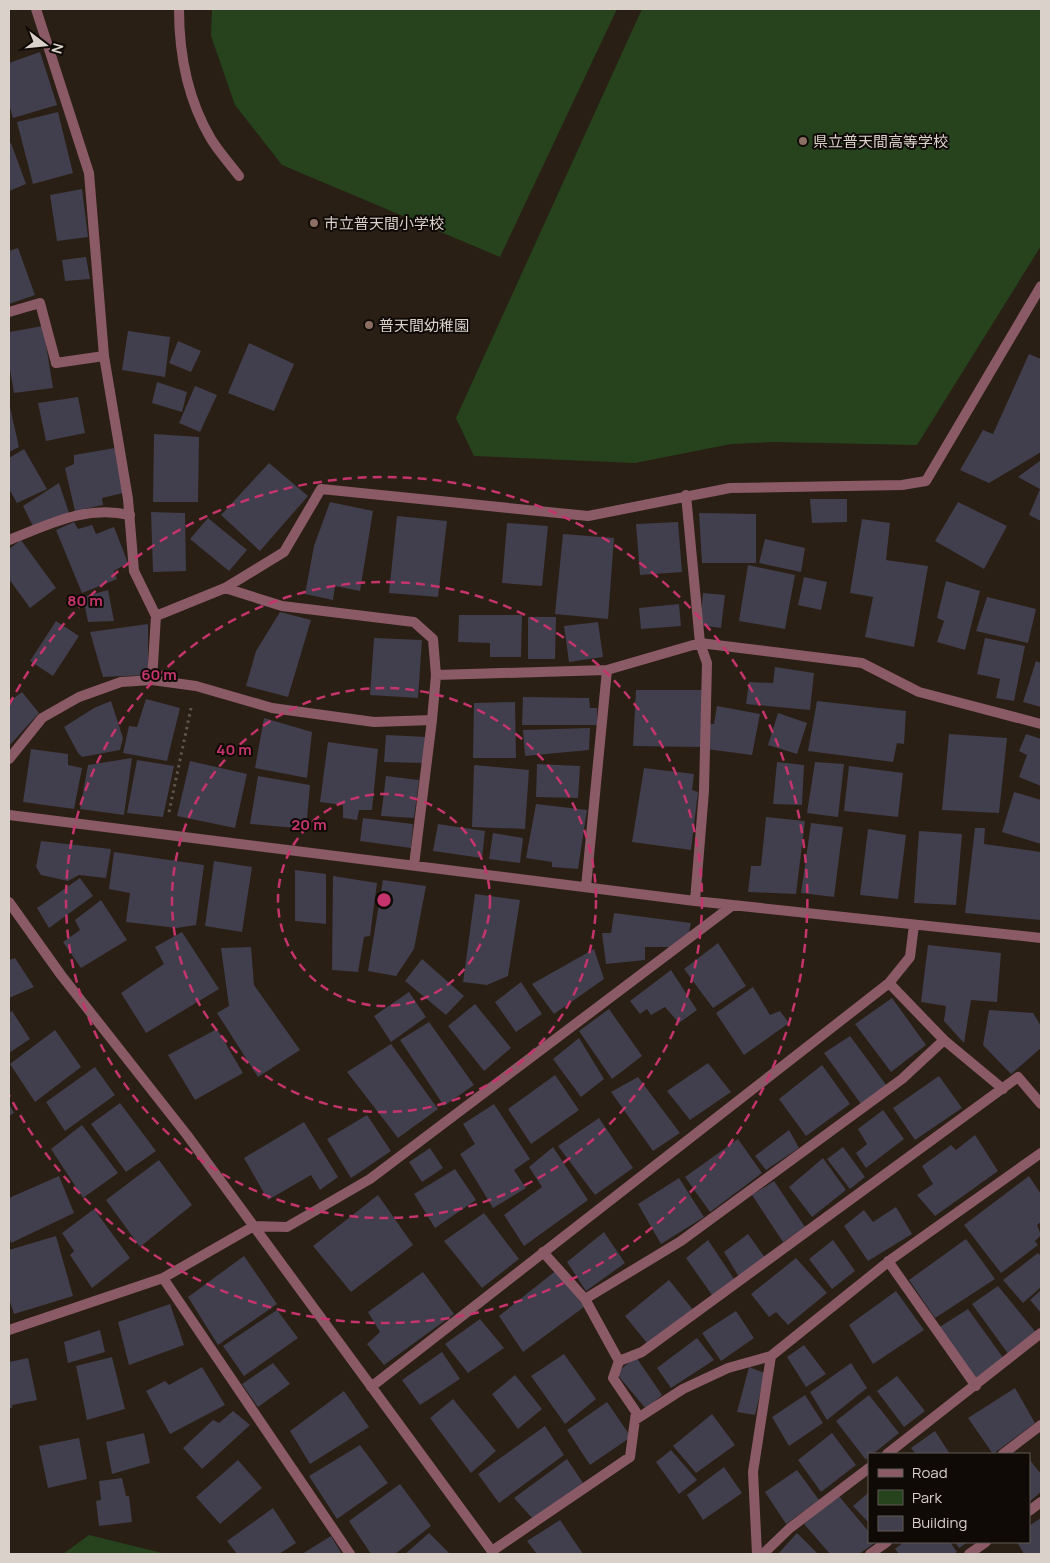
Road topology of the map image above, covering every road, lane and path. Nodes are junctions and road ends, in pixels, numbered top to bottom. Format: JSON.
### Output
{"nodes":[{"id":1,"x":36,"y":9,"type":"edge"},
{"id":2,"x":180,"y":9,"type":"edge"},
{"id":3,"x":239,"y":176,"type":"dead end"},
{"id":4,"x":1041,"y":286,"type":"edge"},
{"id":5,"x":9,"y":312,"type":"edge"},
{"id":6,"x":104,"y":356,"type":"junction"},
{"id":7,"x":686,"y":495,"type":"junction"},
{"id":8,"x":130,"y":515,"type":"junction"},
{"id":9,"x":9,"y":540,"type":"edge"},
{"id":10,"x":225,"y":588,"type":"junction"},
{"id":11,"x":156,"y":616,"type":"junction"},
{"id":12,"x":700,"y":643,"type":"junction"},
{"id":13,"x":607,"y":670,"type":"junction"},
{"id":14,"x":436,"y":675,"type":"junction"},
{"id":15,"x":152,"y":680,"type":"junction"},
{"id":16,"x":196,"y":686,"type":"junction"},
{"id":17,"x":432,"y":720,"type":"junction"},
{"id":18,"x":1041,"y":724,"type":"edge"},
{"id":19,"x":9,"y":759,"type":"edge"},
{"id":20,"x":9,"y":814,"type":"edge"},
{"id":21,"x":164,"y":835,"type":"junction"},
{"id":22,"x":414,"y":865,"type":"junction"},
{"id":23,"x":586,"y":887,"type":"junction"},
{"id":24,"x":695,"y":901,"type":"junction"},
{"id":25,"x":9,"y":902,"type":"edge"},
{"id":26,"x":733,"y":905,"type":"junction"},
{"id":27,"x":914,"y":924,"type":"junction"},
{"id":28,"x":1041,"y":938,"type":"edge"},
{"id":29,"x":890,"y":983,"type":"junction"},
{"id":30,"x":944,"y":1040,"type":"junction"},
{"id":31,"x":1003,"y":1089,"type":"junction"},
{"id":32,"x":1041,"y":1104,"type":"edge"},
{"id":33,"x":1041,"y":1154,"type":"edge"},
{"id":34,"x":254,"y":1226,"type":"junction"},
{"id":35,"x":543,"y":1252,"type":"junction"},
{"id":36,"x":888,"y":1261,"type":"junction"},
{"id":37,"x":163,"y":1278,"type":"junction"},
{"id":38,"x":585,"y":1299,"type":"junction"},
{"id":39,"x":10,"y":1328,"type":"edge"},
{"id":40,"x":1041,"y":1333,"type":"edge"},
{"id":41,"x":772,"y":1356,"type":"junction"},
{"id":42,"x":619,"y":1361,"type":"junction"},
{"id":43,"x":976,"y":1386,"type":"junction"},
{"id":44,"x":371,"y":1387,"type":"junction"},
{"id":45,"x":635,"y":1420,"type":"junction"},
{"id":46,"x":1041,"y":1425,"type":"edge"},
{"id":47,"x":888,"y":1453,"type":"edge"},
{"id":48,"x":1004,"y":1453,"type":"edge"},
{"id":49,"x":868,"y":1469,"type":"edge"},
{"id":50,"x":1041,"y":1502,"type":"edge"},
{"id":51,"x":1030,"y":1510,"type":"edge"},
{"id":52,"x":885,"y":1543,"type":"edge"},
{"id":53,"x":985,"y":1543,"type":"edge"},
{"id":54,"x":493,"y":1553,"type":"edge"},
{"id":55,"x":350,"y":1554,"type":"edge"},
{"id":56,"x":757,"y":1554,"type":"edge"},
{"id":57,"x":763,"y":1554,"type":"edge"},
{"id":58,"x":870,"y":1554,"type":"edge"},
{"id":59,"x":969,"y":1554,"type":"edge"}],
"edges":[{"from":1,"to":6,"type":"street"},
{"from":2,"to":3,"type":"street"},
{"from":4,"to":7,"type":"street"},
{"from":5,"to":6,"type":"street"},
{"from":6,"to":8,"type":"street"},
{"from":7,"to":10,"type":"street"},
{"from":7,"to":12,"type":"street"},
{"from":8,"to":9,"type":"street"},
{"from":8,"to":11,"type":"street"},
{"from":10,"to":11,"type":"street"},
{"from":10,"to":14,"type":"street"},
{"from":11,"to":15,"type":"street"},
{"from":12,"to":13,"type":"street"},
{"from":12,"to":18,"type":"street"},
{"from":12,"to":24,"type":"street"},
{"from":13,"to":14,"type":"street"},
{"from":13,"to":23,"type":"street"},
{"from":14,"to":17,"type":"street"},
{"from":15,"to":16,"type":"street"},
{"from":15,"to":19,"type":"street"},
{"from":16,"to":17,"type":"street"},
{"from":16,"to":21,"type":"path"},
{"from":17,"to":22,"type":"street"},
{"from":20,"to":21,"type":"street"},
{"from":21,"to":22,"type":"street"},
{"from":22,"to":23,"type":"street"},
{"from":23,"to":24,"type":"street"},
{"from":24,"to":26,"type":"street"},
{"from":25,"to":34,"type":"street"},
{"from":26,"to":27,"type":"street"},
{"from":26,"to":34,"type":"street"},
{"from":27,"to":28,"type":"street"},
{"from":27,"to":29,"type":"street"},
{"from":29,"to":30,"type":"street"},
{"from":29,"to":35,"type":"street"},
{"from":30,"to":31,"type":"street"},
{"from":30,"to":38,"type":"street"},
{"from":31,"to":32,"type":"street"},
{"from":31,"to":42,"type":"street"},
{"from":33,"to":36,"type":"street"},
{"from":34,"to":37,"type":"street"},
{"from":34,"to":44,"type":"street"},
{"from":35,"to":38,"type":"street"},
{"from":35,"to":44,"type":"street"},
{"from":36,"to":41,"type":"street"},
{"from":36,"to":43,"type":"street"},
{"from":37,"to":39,"type":"street"},
{"from":37,"to":55,"type":"street"},
{"from":38,"to":42,"type":"street"},
{"from":40,"to":43,"type":"street"},
{"from":41,"to":45,"type":"street"},
{"from":41,"to":56,"type":"street"},
{"from":42,"to":45,"type":"street"},
{"from":43,"to":47,"type":"street"},
{"from":44,"to":54,"type":"street"},
{"from":45,"to":54,"type":"street"},
{"from":46,"to":48,"type":"street"},
{"from":49,"to":57,"type":"street"},
{"from":50,"to":51,"type":"street"},
{"from":52,"to":58,"type":"street"},
{"from":53,"to":59,"type":"street"}]}
